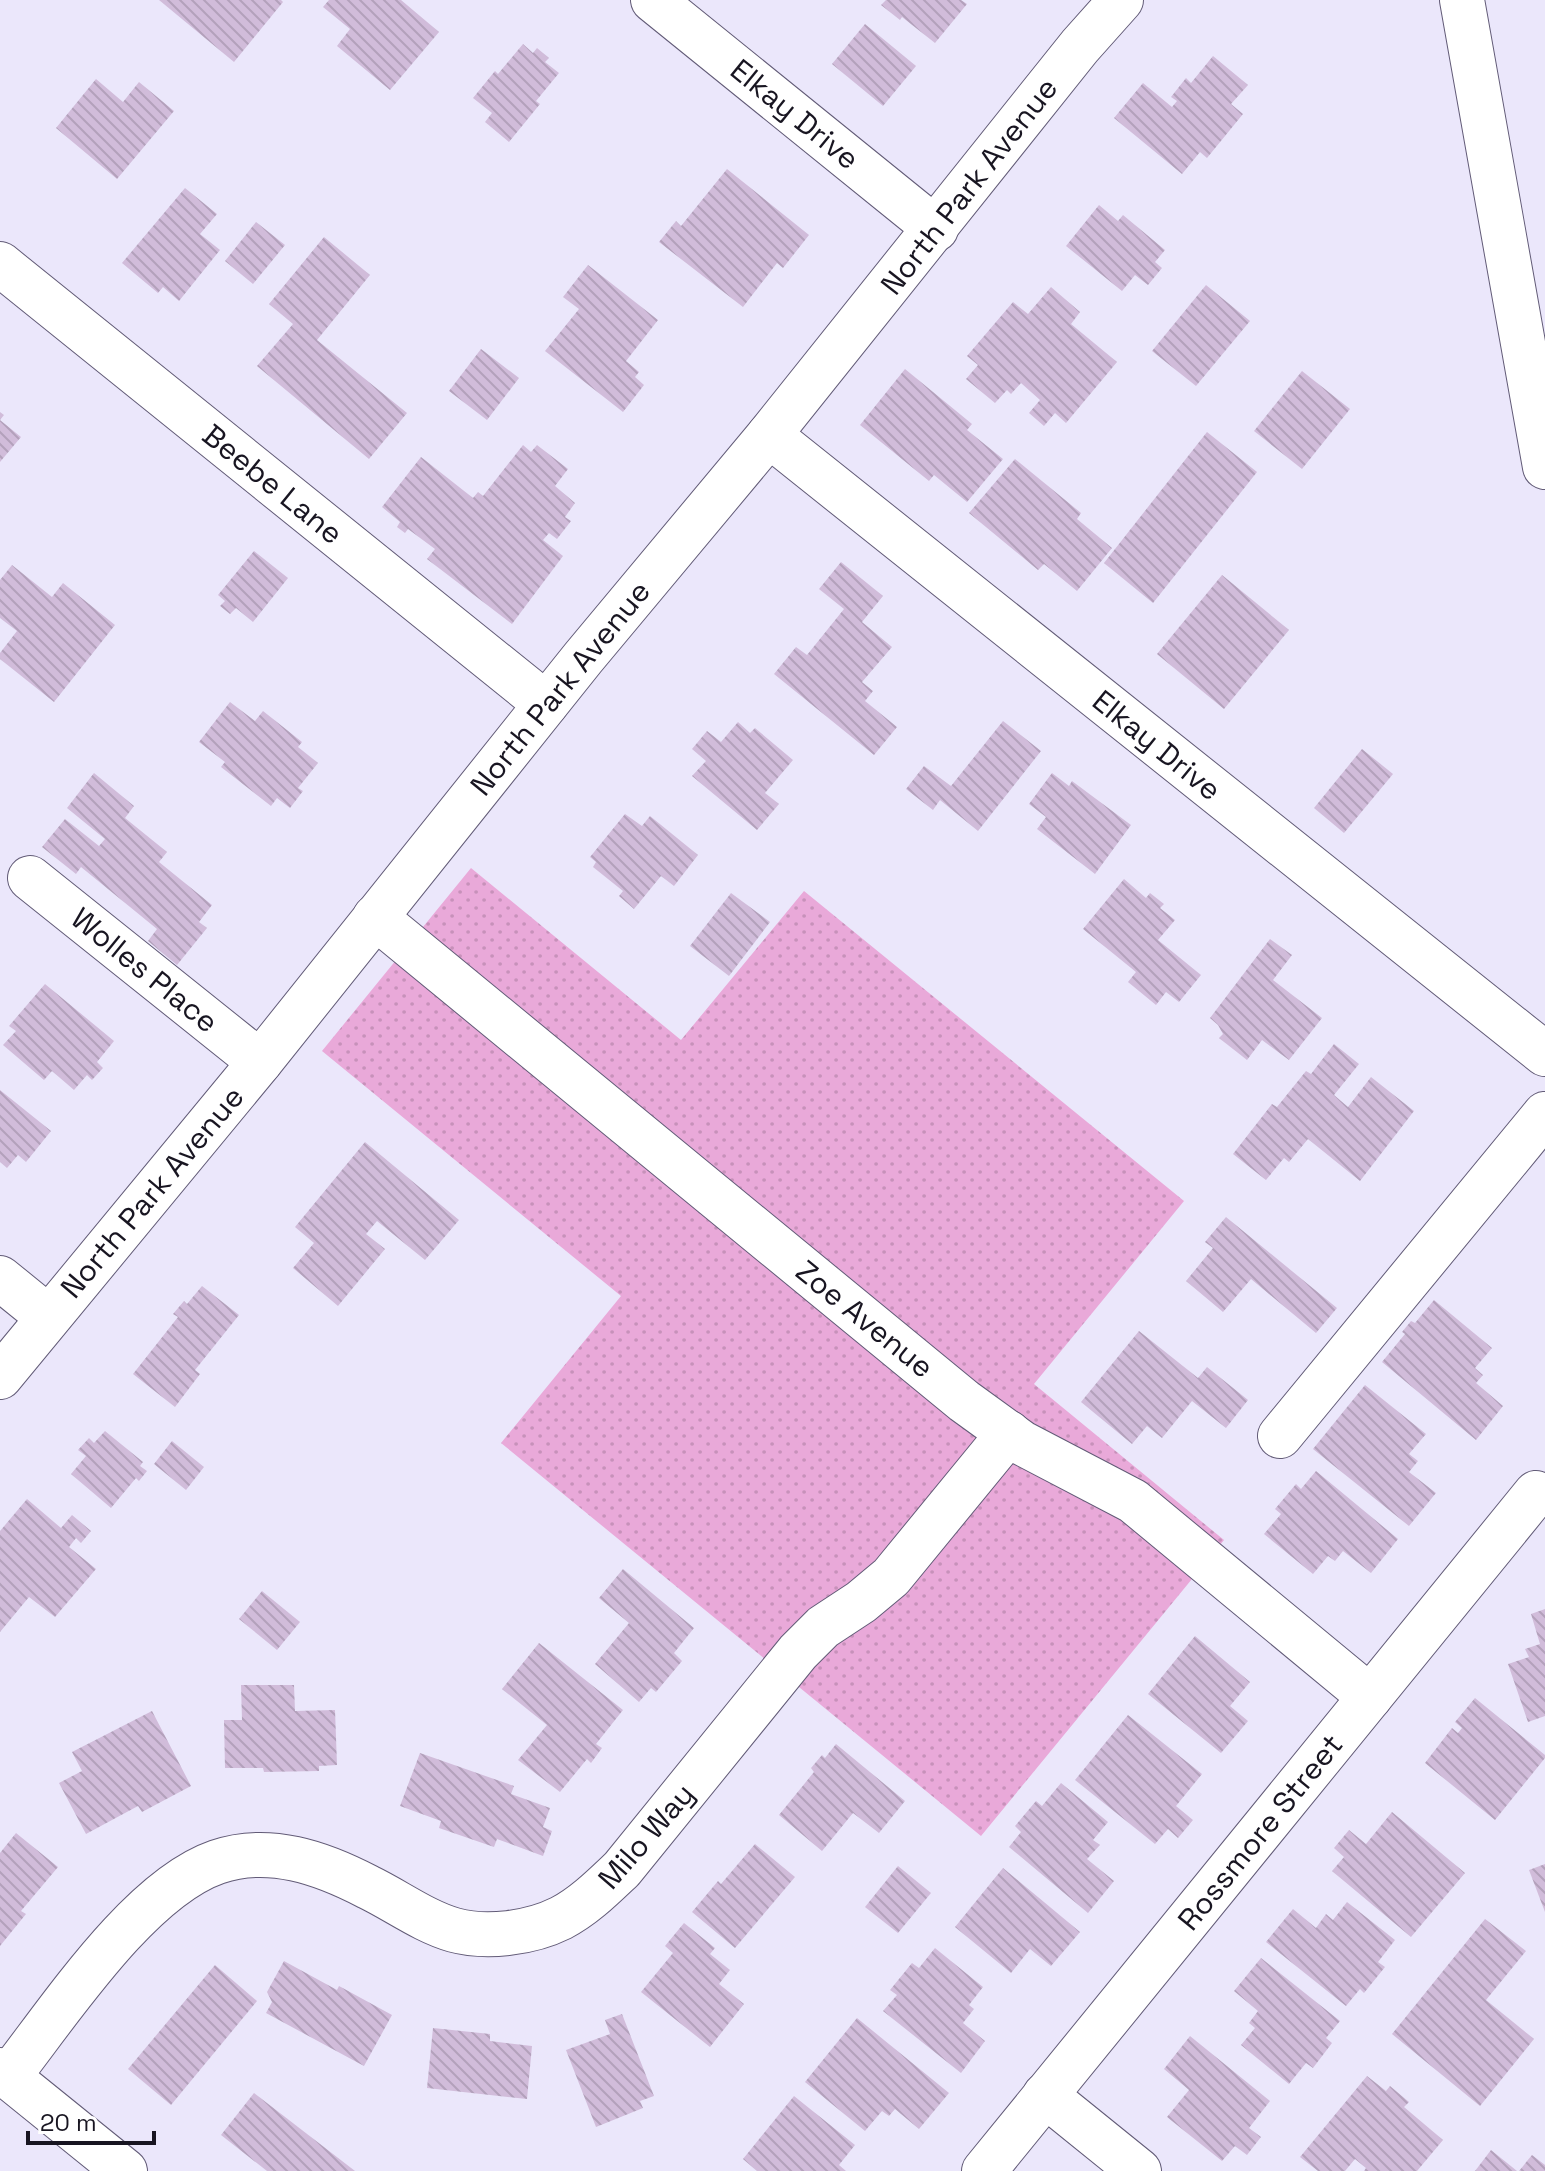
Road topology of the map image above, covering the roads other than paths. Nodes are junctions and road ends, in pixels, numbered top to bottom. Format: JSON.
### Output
{"nodes":[{"id":1,"x":653,"y":0,"type":"edge"},
{"id":2,"x":1121,"y":0,"type":"edge"},
{"id":3,"x":1456,"y":10,"type":"edge"},
{"id":4,"x":936,"y":229,"type":"junction"},
{"id":5,"x":0,"y":264,"type":"edge"},
{"id":6,"x":769,"y":435,"type":"junction"},
{"id":7,"x":1545,"y":467,"type":"edge"},
{"id":8,"x":546,"y":704,"type":"junction"},
{"id":9,"x":30,"y":878,"type":"dead end"},
{"id":10,"x":375,"y":917,"type":"junction"},
{"id":11,"x":1545,"y":1054,"type":"edge"},
{"id":12,"x":260,"y":1062,"type":"junction"},
{"id":13,"x":1545,"y":1114,"type":"edge"},
{"id":14,"x":0,"y":1278,"type":"edge"},
{"id":15,"x":48,"y":1317,"type":"junction"},
{"id":16,"x":0,"y":1377,"type":"edge"},
{"id":17,"x":1009,"y":1433,"type":"junction"},
{"id":18,"x":1280,"y":1436,"type":"dead end"},
{"id":19,"x":1536,"y":1493,"type":"dead end"},
{"id":20,"x":1370,"y":1697,"type":"junction"},
{"id":21,"x":4,"y":2073,"type":"edge"},
{"id":22,"x":1045,"y":2095,"type":"junction"},
{"id":23,"x":125,"y":2171,"type":"edge"},
{"id":24,"x":984,"y":2171,"type":"edge"},
{"id":25,"x":1139,"y":2171,"type":"edge"}],
"edges":[{"from":1,"to":4,"type":"street","name":"Elkay Drive"},
{"from":2,"to":4,"type":"street","name":"North Park Avenue"},
{"from":3,"to":7,"type":"street"},
{"from":4,"to":6,"type":"street","name":"North Park Avenue"},
{"from":5,"to":8,"type":"street","name":"Beebe Lane"},
{"from":6,"to":8,"type":"street","name":"North Park Avenue"},
{"from":6,"to":11,"type":"street","name":"Elkay Drive"},
{"from":8,"to":10,"type":"street","name":"North Park Avenue"},
{"from":9,"to":12,"type":"street","name":"Wolles Place"},
{"from":10,"to":12,"type":"street","name":"North Park Avenue"},
{"from":10,"to":17,"type":"street","name":"Zoe Avenue"},
{"from":12,"to":15,"type":"street","name":"North Park Avenue"},
{"from":13,"to":18,"type":"street"},
{"from":14,"to":15,"type":"street"},
{"from":15,"to":16,"type":"street","name":"North Park Avenue"},
{"from":17,"to":20,"type":"street","name":"Zoe Avenue"},
{"from":17,"to":21,"type":"street","name":"Milo Way"},
{"from":19,"to":20,"type":"street","name":"Rossmore Street"},
{"from":20,"to":22,"type":"street","name":"Rossmore Street"},
{"from":21,"to":23,"type":"street"},
{"from":22,"to":24,"type":"street","name":"Rossmore Street"},
{"from":22,"to":25,"type":"street"}]}
